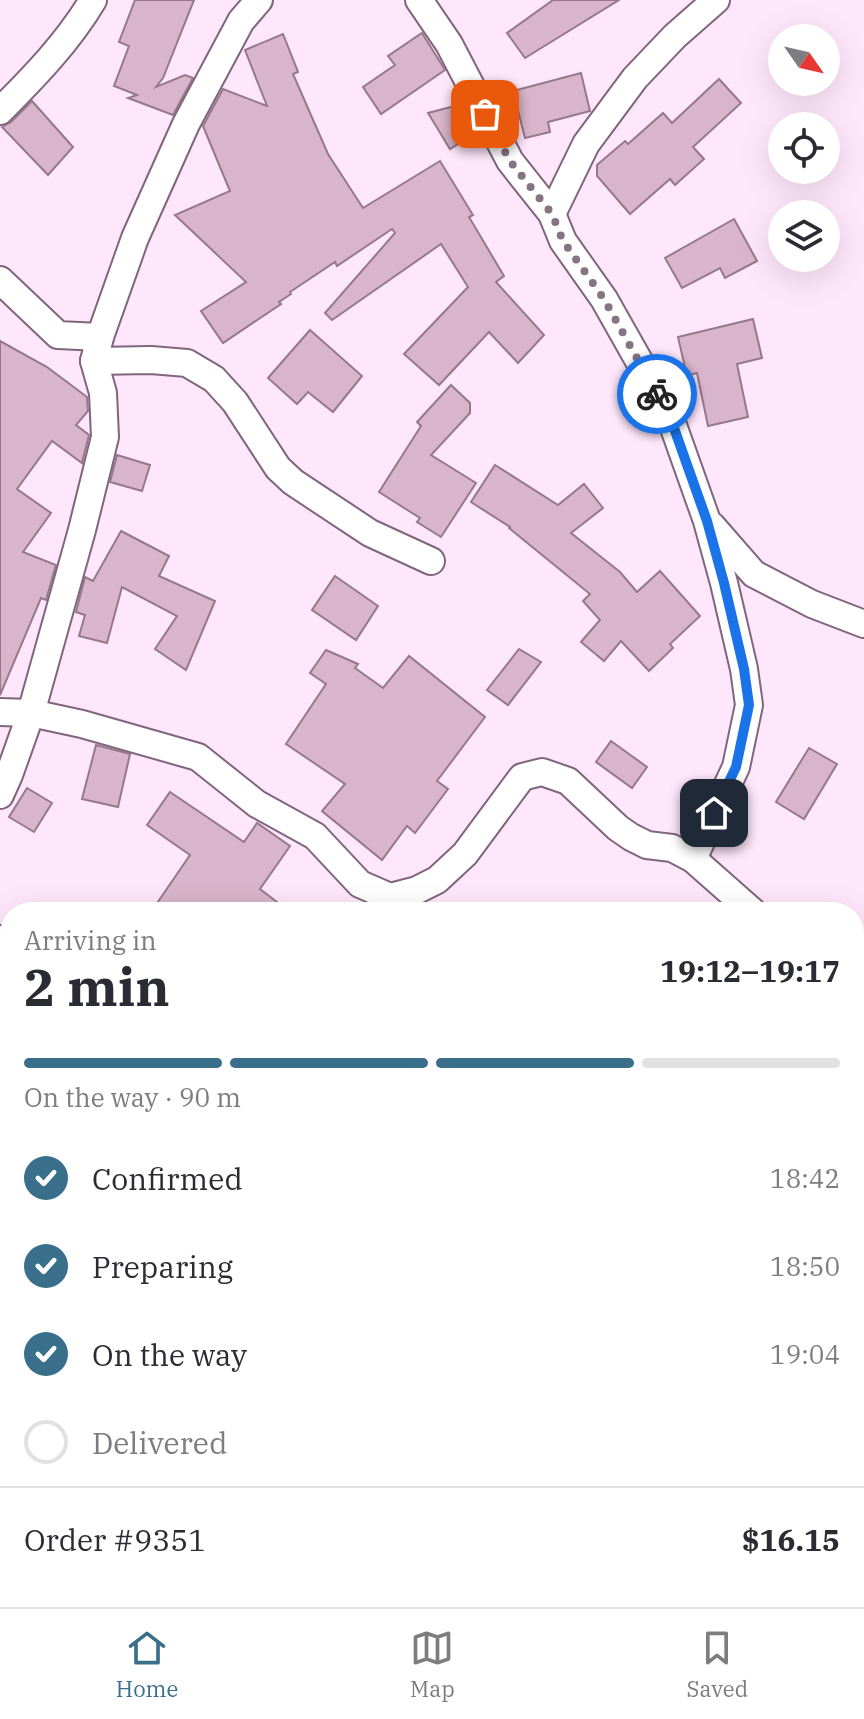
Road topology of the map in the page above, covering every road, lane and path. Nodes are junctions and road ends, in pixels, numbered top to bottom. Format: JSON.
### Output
{"nodes":[{"id":1,"x":93,"y":0,"type":"edge"},
{"id":2,"x":259,"y":0,"type":"edge"},
{"id":3,"x":419,"y":0,"type":"edge"},
{"id":4,"x":716,"y":0,"type":"edge"},
{"id":5,"x":0,"y":111,"type":"edge"},
{"id":6,"x":552,"y":214,"type":"junction"},
{"id":7,"x":0,"y":280,"type":"edge"},
{"id":8,"x":97,"y":349,"type":"junction"},
{"id":9,"x":707,"y":521,"type":"junction"},
{"id":10,"x":431,"y":561,"type":"dead end"},
{"id":11,"x":864,"y":624,"type":"edge"},
{"id":12,"x":0,"y":712,"type":"edge"},
{"id":13,"x":31,"y":713,"type":"junction"},
{"id":14,"x":0,"y":795,"type":"edge"},
{"id":15,"x":693,"y":859,"type":"junction"},
{"id":16,"x":416,"y":901,"type":"edge"},
{"id":17,"x":742,"y":902,"type":"edge"}],
"edges":[{"from":1,"to":5,"type":"street"},
{"from":2,"to":8,"type":"street"},
{"from":3,"to":6,"type":"street"},
{"from":4,"to":6,"type":"street"},
{"from":6,"to":9,"type":"street"},
{"from":7,"to":8,"type":"street"},
{"from":8,"to":10,"type":"street"},
{"from":8,"to":13,"type":"street"},
{"from":9,"to":11,"type":"street"},
{"from":9,"to":15,"type":"street"},
{"from":12,"to":13,"type":"street"},
{"from":13,"to":14,"type":"street"},
{"from":13,"to":16,"type":"street"},
{"from":15,"to":16,"type":"street"},
{"from":15,"to":17,"type":"street"}]}
